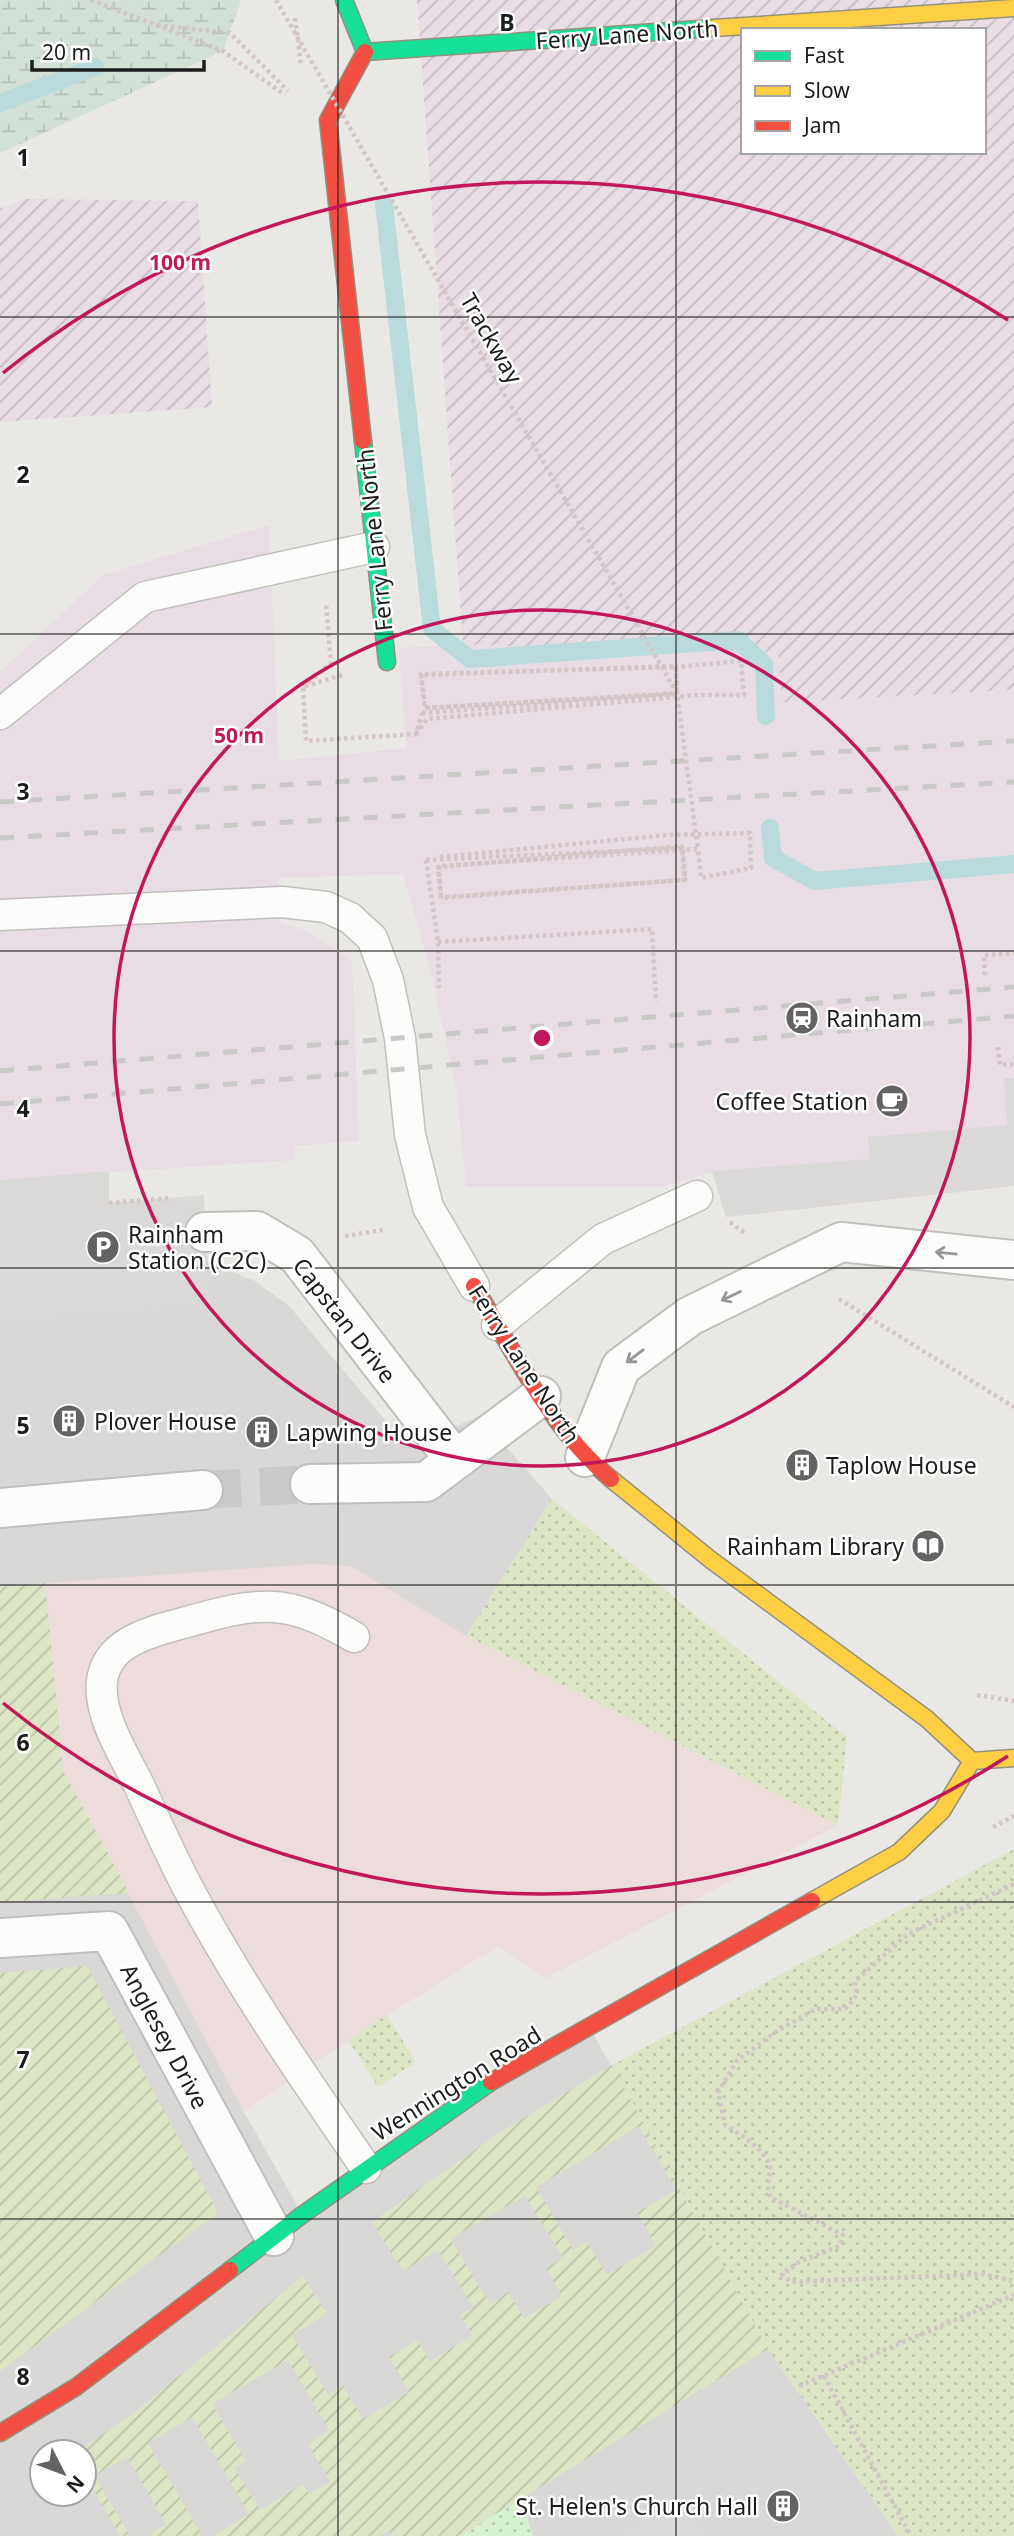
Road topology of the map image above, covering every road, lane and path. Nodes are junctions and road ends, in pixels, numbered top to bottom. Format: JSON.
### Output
{"nodes":[{"id":1,"x":91,"y":0,"type":"edge"},
{"id":2,"x":276,"y":0,"type":"edge"},
{"id":3,"x":344,"y":0,"type":"edge"},
{"id":4,"x":1014,"y":8,"type":"edge"},
{"id":5,"x":149,"y":24,"type":"junction"},
{"id":6,"x":365,"y":52,"type":"junction"},
{"id":7,"x":306,"y":109,"type":"junction"},
{"id":8,"x":328,"y":120,"type":"junction"},
{"id":9,"x":374,"y":547,"type":"junction"},
{"id":10,"x":387,"y":662,"type":"joint"},
{"id":11,"x":676,"y":667,"type":"junction"},
{"id":12,"x":569,"y":670,"type":"junction"},
{"id":13,"x":677,"y":693,"type":"junction"},
{"id":14,"x":424,"y":710,"type":"junction"},
{"id":15,"x":0,"y":714,"type":"edge"},
{"id":16,"x":416,"y":734,"type":"junction"},
{"id":17,"x":698,"y":849,"type":"junction"},
{"id":18,"x":576,"y":888,"type":"junction"},
{"id":19,"x":549,"y":890,"type":"junction"},
{"id":20,"x":0,"y":915,"type":"edge"},
{"id":21,"x":438,"y":942,"type":"dead end"},
{"id":22,"x":1014,"y":953,"type":"edge"},
{"id":23,"x":985,"y":975,"type":"dead end"},
{"id":24,"x":656,"y":1002,"type":"dead end"},
{"id":25,"x":998,"y":1048,"type":"dead end"},
{"id":26,"x":1014,"y":1064,"type":"edge"},
{"id":27,"x":697,"y":1196,"type":"joint"},
{"id":28,"x":383,"y":1230,"type":"dead end"},
{"id":29,"x":205,"y":1232,"type":"dead end"},
{"id":30,"x":334,"y":1237,"type":"dead end"},
{"id":31,"x":1014,"y":1260,"type":"edge"},
{"id":32,"x":789,"y":1268,"type":"junction"},
{"id":33,"x":474,"y":1286,"type":"joint"},
{"id":34,"x":497,"y":1325,"type":"junction"},
{"id":35,"x":541,"y":1396,"type":"junction"},
{"id":36,"x":1014,"y":1407,"type":"edge"},
{"id":37,"x":585,"y":1457,"type":"junction"},
{"id":38,"x":455,"y":1460,"type":"junction"},
{"id":39,"x":310,"y":1484,"type":"tunnel mouth"},
{"id":40,"x":204,"y":1490,"type":"tunnel mouth"},
{"id":41,"x":0,"y":1508,"type":"edge"},
{"id":42,"x":354,"y":1637,"type":"dead end"},
{"id":43,"x":1014,"y":1758,"type":"edge"},
{"id":44,"x":972,"y":1761,"type":"junction"},
{"id":45,"x":1014,"y":1884,"type":"edge"},
{"id":46,"x":0,"y":1938,"type":"edge"},
{"id":47,"x":366,"y":2168,"type":"junction"},
{"id":48,"x":274,"y":2236,"type":"junction"},
{"id":49,"x":1014,"y":2281,"type":"edge"},
{"id":50,"x":1014,"y":2295,"type":"edge"},
{"id":51,"x":824,"y":2376,"type":"junction"},
{"id":52,"x":799,"y":2386,"type":"dead end"},
{"id":53,"x":0,"y":2433,"type":"edge"},
{"id":54,"x":911,"y":2536,"type":"edge"}],
"edges":[{"from":1,"to":5,"type":"path"},
{"from":2,"to":13,"type":"path","name":"Trackway","bridge":true},
{"from":3,"to":6,"type":"street"},
{"from":4,"to":6,"type":"street","name":"Ferry Lane North"},
{"from":5,"to":7,"type":"path"},
{"from":5,"to":7,"type":"path"},
{"from":6,"to":8,"type":"street"},
{"from":7,"to":8,"type":"path"},
{"from":8,"to":9,"type":"street","name":"Ferry Lane North"},
{"from":9,"to":10,"type":"street","name":"Ferry Lane North"},
{"from":9,"to":15,"type":"lane"},
{"from":10,"to":16,"type":"path"},
{"from":11,"to":12,"type":"path","bridge":true},
{"from":11,"to":13,"type":"path","bridge":true},
{"from":11,"to":16,"type":"path"},
{"from":12,"to":13,"type":"path","bridge":true},
{"from":12,"to":14,"type":"path","bridge":true},
{"from":13,"to":14,"type":"path","bridge":true},
{"from":13,"to":14,"type":"path","bridge":true},
{"from":13,"to":17,"type":"path","bridge":true},
{"from":14,"to":16,"type":"path"},
{"from":17,"to":18,"type":"path","bridge":true},
{"from":17,"to":19,"type":"path","bridge":true},
{"from":18,"to":19,"type":"path","bridge":true},
{"from":18,"to":19,"type":"path","bridge":true},
{"from":20,"to":33,"type":"lane","name":"Ferry Lane North"},
{"from":21,"to":24,"type":"path"},
{"from":22,"to":23,"type":"path"},
{"from":25,"to":26,"type":"path"},
{"from":27,"to":32,"type":"path"},
{"from":27,"to":34,"type":"lane"},
{"from":28,"to":30,"type":"path"},
{"from":29,"to":38,"type":"street","name":"Capstan Drive"},
{"from":31,"to":32,"type":"street","one_way":true},
{"from":32,"to":36,"type":"path"},
{"from":32,"to":37,"type":"street","one_way":true},
{"from":33,"to":34,"type":"street","name":"Ferry Lane North"},
{"from":34,"to":35,"type":"street","name":"Ferry Lane North"},
{"from":35,"to":37,"type":"street","name":"Ferry Lane North"},
{"from":35,"to":38,"type":"street"},
{"from":37,"to":44,"type":"street","name":"Ferry Lane North"},
{"from":38,"to":39,"type":"street"},
{"from":40,"to":41,"type":"street"},
{"from":42,"to":47,"type":"lane"},
{"from":43,"to":44,"type":"street"},
{"from":44,"to":47,"type":"street","name":"Wennington Road"},
{"from":45,"to":49,"type":"path"},
{"from":46,"to":48,"type":"street","name":"Anglesey Drive"},
{"from":47,"to":48,"type":"street","name":"Wennington Road"},
{"from":48,"to":53,"type":"street","name":"Wennington Road"},
{"from":50,"to":51,"type":"path"},
{"from":51,"to":52,"type":"path"},
{"from":51,"to":54,"type":"path"}]}
